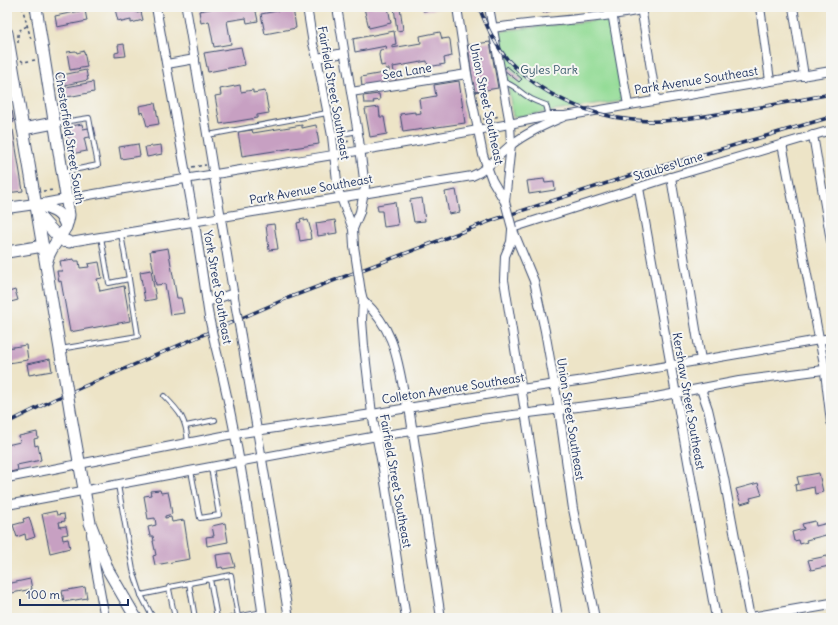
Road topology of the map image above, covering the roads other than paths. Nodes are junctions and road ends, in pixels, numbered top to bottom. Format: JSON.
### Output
{"nodes":[{"id":1,"x":36,"y":7,"type":"edge"},
{"id":2,"x":156,"y":7,"type":"edge"},
{"id":3,"x":186,"y":7,"type":"edge"},
{"id":4,"x":307,"y":7,"type":"edge"},
{"id":5,"x":337,"y":7,"type":"edge"},
{"id":6,"x":456,"y":7,"type":"edge"},
{"id":7,"x":489,"y":7,"type":"edge"},
{"id":8,"x":612,"y":7,"type":"edge"},
{"id":9,"x":760,"y":7,"type":"edge"},
{"id":10,"x":793,"y":7,"type":"edge"},
{"id":11,"x":641,"y":9,"type":"edge"},
{"id":12,"x":613,"y":16,"type":"junction"},
{"id":13,"x":493,"y":28,"type":"junction"},
{"id":14,"x":7,"y":33,"type":"edge"},
{"id":15,"x":344,"y":53,"type":"junction"},
{"id":16,"x":317,"y":58,"type":"junction"},
{"id":17,"x":195,"y":59,"type":"junction"},
{"id":18,"x":167,"y":64,"type":"junction"},
{"id":19,"x":831,"y":71,"type":"edge"},
{"id":20,"x":466,"y":74,"type":"junction"},
{"id":21,"x":804,"y":76,"type":"junction"},
{"id":22,"x":770,"y":81,"type":"junction"},
{"id":23,"x":503,"y":82,"type":"junction"},
{"id":24,"x":351,"y":92,"type":"junction"},
{"id":25,"x":656,"y":100,"type":"junction"},
{"id":26,"x":628,"y":105,"type":"junction"},
{"id":27,"x":328,"y":113,"type":"junction"},
{"id":28,"x":549,"y":116,"type":"junction"},
{"id":29,"x":565,"y":116,"type":"junction"},
{"id":30,"x":54,"y":123,"type":"junction"},
{"id":31,"x":510,"y":124,"type":"junction"},
{"id":32,"x":23,"y":129,"type":"junction"},
{"id":33,"x":478,"y":130,"type":"junction"},
{"id":34,"x":831,"y":130,"type":"edge"},
{"id":35,"x":358,"y":131,"type":"junction"},
{"id":36,"x":208,"y":135,"type":"junction"},
{"id":37,"x":813,"y":135,"type":"junction"},
{"id":38,"x":332,"y":136,"type":"junction"},
{"id":39,"x":511,"y":144,"type":"junction"},
{"id":40,"x":782,"y":144,"type":"junction"},
{"id":41,"x":360,"y":151,"type":"junction"},
{"id":42,"x":334,"y":155,"type":"junction"},
{"id":43,"x":486,"y":167,"type":"junction"},
{"id":44,"x":62,"y":172,"type":"junction"},
{"id":45,"x":214,"y":174,"type":"junction"},
{"id":46,"x":671,"y":177,"type":"junction"},
{"id":47,"x":186,"y":178,"type":"junction"},
{"id":48,"x":639,"y":188,"type":"junction"},
{"id":49,"x":364,"y":193,"type":"junction"},
{"id":50,"x":341,"y":197,"type":"junction"},
{"id":51,"x":66,"y":198,"type":"junction"},
{"id":52,"x":505,"y":202,"type":"junction"},
{"id":53,"x":7,"y":208,"type":"edge"},
{"id":54,"x":36,"y":209,"type":"junction"},
{"id":55,"x":221,"y":217,"type":"junction"},
{"id":56,"x":195,"y":222,"type":"junction"},
{"id":57,"x":66,"y":227,"type":"junction"},
{"id":58,"x":512,"y":228,"type":"junction"},
{"id":59,"x":353,"y":229,"type":"junction"},
{"id":60,"x":121,"y":233,"type":"junction"},
{"id":61,"x":101,"y":237,"type":"junction"},
{"id":62,"x":61,"y":241,"type":"junction"},
{"id":63,"x":831,"y":241,"type":"edge"},
{"id":64,"x":43,"y":246,"type":"junction"},
{"id":65,"x":7,"y":252,"type":"edge"},
{"id":66,"x":47,"y":268,"type":"junction"},
{"id":67,"x":129,"y":280,"type":"junction"},
{"id":68,"x":234,"y":293,"type":"junction"},
{"id":69,"x":362,"y":296,"type":"junction"},
{"id":70,"x":207,"y":302,"type":"junction"},
{"id":71,"x":831,"y":338,"type":"edge"},
{"id":72,"x":819,"y":339,"type":"junction"},
{"id":73,"x":60,"y":349,"type":"junction"},
{"id":74,"x":701,"y":360,"type":"junction"},
{"id":75,"x":672,"y":366,"type":"junction"},
{"id":76,"x":828,"y":369,"type":"edge"},
{"id":77,"x":554,"y":384,"type":"junction"},
{"id":78,"x":521,"y":389,"type":"junction"},
{"id":79,"x":701,"y":389,"type":"junction"},
{"id":80,"x":677,"y":394,"type":"junction"},
{"id":81,"x":164,"y":396,"type":"dead end"},
{"id":82,"x":408,"y":407,"type":"junction"},
{"id":83,"x":558,"y":410,"type":"junction"},
{"id":84,"x":372,"y":414,"type":"junction"},
{"id":85,"x":526,"y":414,"type":"junction"},
{"id":86,"x":215,"y":420,"type":"dead end"},
{"id":87,"x":831,"y":422,"type":"edge"},
{"id":88,"x":186,"y":426,"type":"junction"},
{"id":89,"x":258,"y":431,"type":"junction"},
{"id":90,"x":413,"y":431,"type":"junction"},
{"id":91,"x":234,"y":434,"type":"junction"},
{"id":92,"x":377,"y":436,"type":"junction"},
{"id":93,"x":188,"y":444,"type":"junction"},
{"id":94,"x":262,"y":458,"type":"junction"},
{"id":95,"x":239,"y":463,"type":"junction"},
{"id":96,"x":80,"y":465,"type":"junction"},
{"id":97,"x":211,"y":468,"type":"junction"},
{"id":98,"x":191,"y":472,"type":"junction"},
{"id":99,"x":7,"y":478,"type":"edge"},
{"id":100,"x":118,"y":485,"type":"junction"},
{"id":101,"x":84,"y":490,"type":"junction"},
{"id":102,"x":7,"y":505,"type":"edge"},
{"id":103,"x":90,"y":524,"type":"junction"},
{"id":104,"x":210,"y":579,"type":"junction"},
{"id":105,"x":189,"y":583,"type":"junction"},
{"id":106,"x":169,"y":590,"type":"junction"},
{"id":107,"x":140,"y":595,"type":"junction"},
{"id":108,"x":831,"y":604,"type":"edge"},
{"id":109,"x":263,"y":615,"type":"edge"},
{"id":110,"x":238,"y":617,"type":"junction"},
{"id":111,"x":105,"y":618,"type":"edge"},
{"id":112,"x":136,"y":618,"type":"edge"},
{"id":113,"x":153,"y":618,"type":"edge"},
{"id":114,"x":175,"y":618,"type":"edge"},
{"id":115,"x":196,"y":618,"type":"edge"},
{"id":116,"x":217,"y":618,"type":"edge"},
{"id":117,"x":231,"y":618,"type":"edge"},
{"id":118,"x":289,"y":618,"type":"edge"},
{"id":119,"x":406,"y":618,"type":"edge"},
{"id":120,"x":441,"y":618,"type":"edge"},
{"id":121,"x":558,"y":618,"type":"edge"},
{"id":122,"x":595,"y":618,"type":"edge"},
{"id":123,"x":716,"y":618,"type":"edge"},
{"id":124,"x":753,"y":618,"type":"edge"}],
"edges":[{"from":1,"to":30,"type":"main road","name":"Chesterfield Street South"},
{"from":2,"to":18,"type":"street","name":"York Street Southeast"},
{"from":3,"to":17,"type":"street","name":"York Street Southeast"},
{"from":4,"to":16,"type":"street","name":"Fairfield Street Southeast"},
{"from":5,"to":15,"type":"street","name":"Fairfield Street Southeast"},
{"from":6,"to":20,"type":"street","name":"Union Street Southeast"},
{"from":7,"to":13,"type":"street","name":"Union Street Southeast"},
{"from":8,"to":12,"type":"street"},
{"from":9,"to":22,"type":"street"},
{"from":10,"to":21,"type":"street"},
{"from":11,"to":12,"type":"street"},
{"from":11,"to":25,"type":"street"},
{"from":12,"to":13,"type":"street"},
{"from":12,"to":26,"type":"street"},
{"from":13,"to":23,"type":"street","name":"Union Street Southeast"},
{"from":14,"to":32,"type":"main road","name":"Chesterfield Street South"},
{"from":15,"to":16,"type":"street"},
{"from":15,"to":24,"type":"street","name":"Fairfield Street Southeast"},
{"from":16,"to":27,"type":"street","name":"Fairfield Street Southeast"},
{"from":17,"to":18,"type":"street"},
{"from":17,"to":36,"type":"street","name":"York Street Southeast"},
{"from":18,"to":47,"type":"street","name":"York Street Southeast"},
{"from":19,"to":21,"type":"street","name":"Park Avenue Southeast"},
{"from":20,"to":24,"type":"street","name":"Sea Lane"},
{"from":20,"to":33,"type":"street","name":"Union Street Southeast"},
{"from":21,"to":22,"type":"street","name":"Park Avenue Southeast"},
{"from":22,"to":25,"type":"street","name":"Park Avenue Southeast"},
{"from":23,"to":28,"type":"lane"},
{"from":23,"to":31,"type":"street","name":"Union Street Southeast"},
{"from":24,"to":35,"type":"street","name":"Fairfield Street Southeast"},
{"from":25,"to":26,"type":"street","name":"Park Avenue Southeast"},
{"from":26,"to":29,"type":"street","name":"Park Avenue Southeast"},
{"from":27,"to":36,"type":"lane"},
{"from":27,"to":38,"type":"street","name":"Fairfield Street Southeast"},
{"from":28,"to":29,"type":"street","name":"Park Avenue Southeast"},
{"from":28,"to":31,"type":"street","name":"Park Avenue Southeast"},
{"from":29,"to":39,"type":"street","name":"Park Avenue Southeast"},
{"from":30,"to":32,"type":"main road"},
{"from":30,"to":44,"type":"main road","name":"Chesterfield Street South"},
{"from":30,"to":44,"type":"lane"},
{"from":31,"to":33,"type":"street","name":"Park Avenue Southeast"},
{"from":31,"to":39,"type":"street","name":"Union Street Southeast"},
{"from":32,"to":54,"type":"main road","name":"Chesterfield Street South"},
{"from":33,"to":41,"type":"street","name":"Park Avenue Southeast"},
{"from":33,"to":43,"type":"street","name":"Union Street Southeast"},
{"from":34,"to":37,"type":"street","name":"Staubes Lane"},
{"from":35,"to":38,"type":"lane"},
{"from":35,"to":41,"type":"street","name":"Fairfield Street Southeast"},
{"from":36,"to":45,"type":"street","name":"York Street Southeast"},
{"from":37,"to":40,"type":"street","name":"Staubes Lane"},
{"from":37,"to":63,"type":"street"},
{"from":38,"to":42,"type":"street","name":"Fairfield Street Southeast"},
{"from":39,"to":43,"type":"street","name":"Park Avenue Southeast"},
{"from":39,"to":52,"type":"street","name":"Union Street Southeast"},
{"from":40,"to":46,"type":"street","name":"Staubes Lane"},
{"from":40,"to":72,"type":"street"},
{"from":41,"to":42,"type":"street","name":"Park Avenue Southeast"},
{"from":41,"to":49,"type":"street","name":"Fairfield Street Southeast"},
{"from":42,"to":45,"type":"street","name":"Park Avenue Southeast"},
{"from":42,"to":50,"type":"street","name":"Fairfield Street Southeast"},
{"from":43,"to":49,"type":"street","name":"Park Avenue Southeast"},
{"from":43,"to":52,"type":"street","name":"Union Street Southeast"},
{"from":44,"to":51,"type":"main road","name":"Chesterfield Street South"},
{"from":45,"to":47,"type":"street","name":"Park Avenue Southeast"},
{"from":45,"to":55,"type":"street","name":"York Street Southeast"},
{"from":46,"to":48,"type":"street","name":"Staubes Lane"},
{"from":46,"to":74,"type":"street","name":"Kershaw Street Southeast"},
{"from":47,"to":51,"type":"street","name":"Park Avenue Southeast"},
{"from":47,"to":56,"type":"street","name":"York Street Southeast"},
{"from":48,"to":58,"type":"street","name":"Staubes Lane"},
{"from":48,"to":75,"type":"street","name":"Kershaw Street Southeast"},
{"from":49,"to":50,"type":"street","name":"Park Avenue Southeast"},
{"from":49,"to":59,"type":"street","name":"Fairfield Street Southeast"},
{"from":50,"to":55,"type":"street","name":"Park Avenue Southeast"},
{"from":50,"to":59,"type":"street","name":"Fairfield Street Southeast"},
{"from":51,"to":54,"type":"street","name":"Park Avenue Southeast"},
{"from":51,"to":57,"type":"main road","name":"Chesterfield Street South"},
{"from":52,"to":58,"type":"street","name":"Union Street Southeast","bridge":true},
{"from":53,"to":54,"type":"street"},
{"from":54,"to":57,"type":"main road"},
{"from":54,"to":62,"type":"main road"},
{"from":54,"to":64,"type":"main road","name":"Chesterfield Street South"},
{"from":55,"to":56,"type":"street","name":"Park Avenue Southeast"},
{"from":55,"to":68,"type":"street","name":"York Street Southeast"},
{"from":56,"to":60,"type":"street","name":"Park Avenue Southeast"},
{"from":56,"to":70,"type":"street","name":"York Street Southeast"},
{"from":57,"to":62,"type":"main road","name":"Chesterfield Street South"},
{"from":58,"to":77,"type":"street","name":"Union Street Southeast"},
{"from":58,"to":78,"type":"street","name":"Union Street Southeast"},
{"from":59,"to":69,"type":"street","name":"Fairfield Street Southeast","bridge":true},
{"from":60,"to":61,"type":"street","name":"Park Avenue Southeast"},
{"from":60,"to":67,"type":"lane"},
{"from":61,"to":62,"type":"street","name":"Park Avenue Southeast"},
{"from":61,"to":67,"type":"lane"},
{"from":62,"to":64,"type":"street","name":"Park Avenue Southeast"},
{"from":62,"to":66,"type":"main road","name":"Chesterfield Street South"},
{"from":64,"to":65,"type":"main road"},
{"from":64,"to":66,"type":"main road","name":"Chesterfield Street South"},
{"from":66,"to":73,"type":"main road","name":"Chesterfield Street South"},
{"from":67,"to":73,"type":"lane"},
{"from":68,"to":70,"type":"street"},
{"from":68,"to":89,"type":"street","name":"York Street Southeast","bridge":true},
{"from":69,"to":82,"type":"street","name":"Fairfield Street Southeast"},
{"from":69,"to":84,"type":"street","name":"Fairfield Street Southeast"},
{"from":70,"to":91,"type":"street","name":"York Street Southeast","bridge":true},
{"from":71,"to":72,"type":"street","name":"Colleton Avenue Southeast"},
{"from":72,"to":74,"type":"street","name":"Colleton Avenue Southeast"},
{"from":72,"to":76,"type":"street"},
{"from":73,"to":96,"type":"main road","name":"Chesterfield Street South","bridge":true},
{"from":74,"to":75,"type":"street","name":"Colleton Avenue Southeast"},
{"from":75,"to":77,"type":"street","name":"Colleton Avenue Southeast"},
{"from":75,"to":80,"type":"street","name":"Kershaw Street Southeast"},
{"from":76,"to":79,"type":"street"},
{"from":76,"to":87,"type":"street"},
{"from":77,"to":78,"type":"street","name":"Colleton Avenue Southeast"},
{"from":77,"to":83,"type":"street","name":"Union Street Southeast"},
{"from":78,"to":82,"type":"street","name":"Colleton Avenue Southeast"},
{"from":78,"to":85,"type":"street","name":"Union Street Southeast"},
{"from":79,"to":80,"type":"street"},
{"from":79,"to":124,"type":"street","name":"Kershaw Street Southeast"},
{"from":80,"to":83,"type":"street"},
{"from":80,"to":123,"type":"street","name":"Kershaw Street Southeast"},
{"from":81,"to":88,"type":"lane"},
{"from":82,"to":84,"type":"street","name":"Colleton Avenue Southeast"},
{"from":82,"to":90,"type":"street","name":"Fairfield Street Southeast"},
{"from":83,"to":85,"type":"street"},
{"from":83,"to":122,"type":"street","name":"Union Street Southeast"},
{"from":84,"to":89,"type":"street","name":"Colleton Avenue Southeast"},
{"from":84,"to":92,"type":"street","name":"Fairfield Street Southeast"},
{"from":85,"to":90,"type":"street"},
{"from":85,"to":121,"type":"street","name":"Union Street Southeast"},
{"from":86,"to":88,"type":"lane"},
{"from":88,"to":93,"type":"lane"},
{"from":89,"to":91,"type":"street","name":"Colleton Avenue Southeast"},
{"from":89,"to":94,"type":"street","name":"York Street Southeast"},
{"from":90,"to":92,"type":"street"},
{"from":90,"to":120,"type":"street","name":"Fairfield Street Southeast"},
{"from":91,"to":93,"type":"street","name":"Colleton Avenue Southeast"},
{"from":91,"to":95,"type":"street","name":"York Street Southeast"},
{"from":92,"to":94,"type":"street"},
{"from":92,"to":119,"type":"street","name":"Fairfield Street Southeast"},
{"from":93,"to":96,"type":"street","name":"Colleton Avenue Southeast"},
{"from":94,"to":95,"type":"street"},
{"from":94,"to":118,"type":"street","name":"York Street Southeast"},
{"from":95,"to":97,"type":"street"},
{"from":95,"to":109,"type":"street","name":"York Street Southeast"},
{"from":96,"to":99,"type":"street","name":"Colleton Avenue Southeast"},
{"from":96,"to":101,"type":"main road","name":"Chesterfield Street South"},
{"from":97,"to":98,"type":"street"},
{"from":97,"to":98,"type":"lane"},
{"from":98,"to":100,"type":"street"},
{"from":100,"to":101,"type":"street"},
{"from":100,"to":107,"type":"lane"},
{"from":101,"to":102,"type":"street"},
{"from":101,"to":103,"type":"main road","name":"Chesterfield Street South"},
{"from":103,"to":111,"type":"street"},
{"from":103,"to":112,"type":"main road","name":"Chesterfield Street South"},
{"from":104,"to":105,"type":"lane"},
{"from":104,"to":110,"type":"lane"},
{"from":104,"to":116,"type":"lane"},
{"from":105,"to":106,"type":"lane"},
{"from":105,"to":115,"type":"lane"},
{"from":106,"to":107,"type":"lane"},
{"from":106,"to":114,"type":"lane"},
{"from":107,"to":113,"type":"lane"},
{"from":108,"to":124,"type":"street"},
{"from":109,"to":110,"type":"lane"},
{"from":110,"to":117,"type":"lane"}]}
